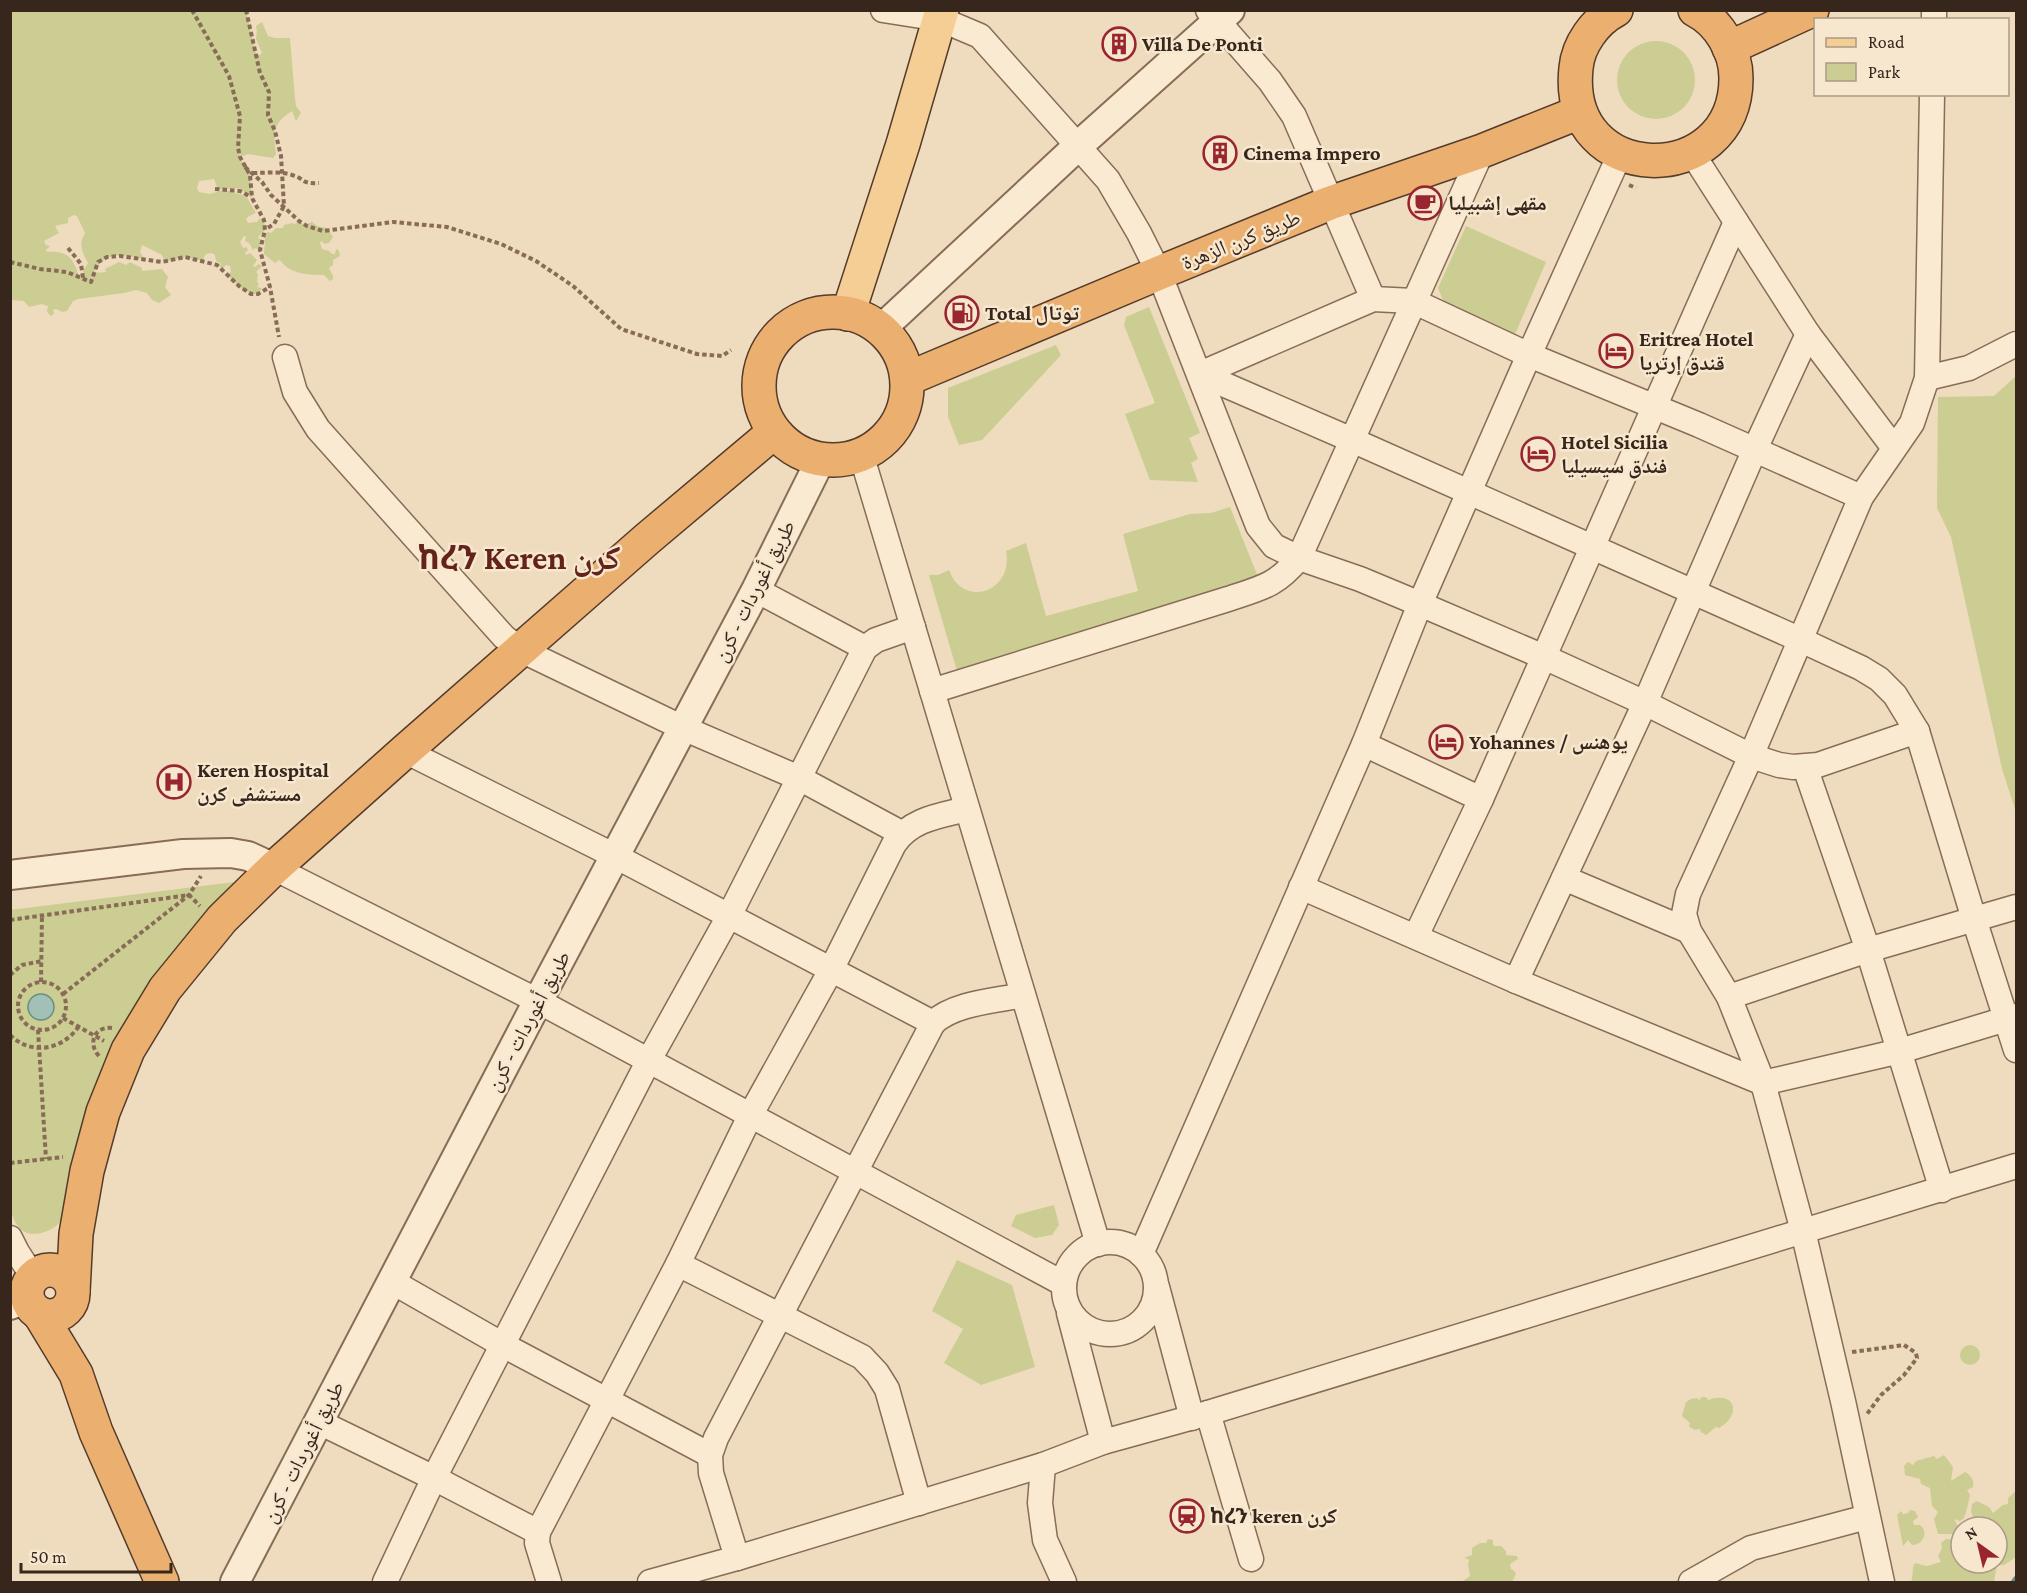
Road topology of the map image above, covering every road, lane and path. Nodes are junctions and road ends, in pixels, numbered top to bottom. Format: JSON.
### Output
{"nodes":[{"id":1,"x":192,"y":10,"type":"edge"},
{"id":2,"x":246,"y":10,"type":"edge"},
{"id":3,"x":883,"y":10,"type":"edge"},
{"id":4,"x":1812,"y":10,"type":"edge"},
{"id":5,"x":1610,"y":12,"type":"edge"},
{"id":6,"x":1700,"y":12,"type":"edge"},
{"id":7,"x":1218,"y":14,"type":"edge"},
{"id":8,"x":941,"y":15,"type":"edge"},
{"id":9,"x":1729,"y":48,"type":"junction"},
{"id":10,"x":1932,"y":96,"type":"edge"},
{"id":11,"x":1580,"y":112,"type":"junction"},
{"id":12,"x":1077,"y":146,"type":"junction"},
{"id":13,"x":1482,"y":151,"type":"junction"},
{"id":14,"x":1692,"y":153,"type":"junction"},
{"id":15,"x":1620,"y":154,"type":"junction"},
{"id":16,"x":245,"y":167,"type":"junction"},
{"id":17,"x":252,"y":173,"type":"junction"},
{"id":18,"x":283,"y":173,"type":"junction"},
{"id":19,"x":319,"y":183,"type":"dead end"},
{"id":20,"x":215,"y":189,"type":"dead end"},
{"id":21,"x":252,"y":198,"type":"junction"},
{"id":22,"x":1330,"y":203,"type":"junction"},
{"id":23,"x":284,"y":206,"type":"junction"},
{"id":24,"x":1736,"y":222,"type":"junction"},
{"id":25,"x":266,"y":230,"type":"junction"},
{"id":26,"x":68,"y":248,"type":"dead end"},
{"id":27,"x":10,"y":262,"type":"edge"},
{"id":28,"x":1159,"y":273,"type":"junction"},
{"id":29,"x":83,"y":279,"type":"junction"},
{"id":30,"x":270,"y":286,"type":"junction"},
{"id":31,"x":1373,"y":299,"type":"junction"},
{"id":32,"x":1413,"y":301,"type":"junction"},
{"id":33,"x":848,"y":314,"type":"junction"},
{"id":34,"x":880,"y":329,"type":"junction"},
{"id":35,"x":1808,"y":334,"type":"junction"},
{"id":36,"x":2016,"y":344,"type":"edge"},
{"id":37,"x":730,"y":350,"type":"dead end"},
{"id":38,"x":1529,"y":355,"type":"junction"},
{"id":39,"x":285,"y":357,"type":"joint"},
{"id":40,"x":1200,"y":374,"type":"junction"},
{"id":41,"x":1927,"y":378,"type":"junction"},
{"id":42,"x":907,"y":379,"type":"junction"},
{"id":43,"x":1654,"y":407,"type":"junction"},
{"id":44,"x":774,"y":432,"type":"junction"},
{"id":45,"x":1352,"y":440,"type":"junction"},
{"id":46,"x":1894,"y":448,"type":"junction"},
{"id":47,"x":1755,"y":449,"type":"junction"},
{"id":48,"x":861,"y":454,"type":"junction"},
{"id":49,"x":821,"y":459,"type":"junction"},
{"id":50,"x":1470,"y":492,"type":"junction"},
{"id":51,"x":1861,"y":497,"type":"junction"},
{"id":52,"x":1593,"y":548,"type":"junction"},
{"id":53,"x":1299,"y":558,"type":"junction"},
{"id":54,"x":756,"y":590,"type":"junction"},
{"id":55,"x":1693,"y":593,"type":"junction"},
{"id":56,"x":1420,"y":604,"type":"junction"},
{"id":57,"x":913,"y":627,"type":"junction"},
{"id":58,"x":1801,"y":640,"type":"junction"},
{"id":59,"x":865,"y":648,"type":"junction"},
{"id":60,"x":521,"y":650,"type":"junction"},
{"id":61,"x":1544,"y":657,"type":"junction"},
{"id":62,"x":932,"y":691,"type":"junction"},
{"id":63,"x":1645,"y":703,"type":"junction"},
{"id":64,"x":683,"y":728,"type":"junction"},
{"id":65,"x":1917,"y":731,"type":"junction"},
{"id":66,"x":1364,"y":744,"type":"junction"},
{"id":67,"x":405,"y":751,"type":"junction"},
{"id":68,"x":1751,"y":756,"type":"junction"},
{"id":69,"x":1805,"y":767,"type":"junction"},
{"id":70,"x":799,"y":778,"type":"junction"},
{"id":71,"x":1481,"y":799,"type":"junction"},
{"id":72,"x":967,"y":809,"type":"junction"},
{"id":73,"x":901,"y":833,"type":"junction"},
{"id":74,"x":615,"y":856,"type":"junction"},
{"id":75,"x":274,"y":868,"type":"junction"},
{"id":76,"x":10,"y":875,"type":"edge"},
{"id":77,"x":1564,"y":878,"type":"junction"},
{"id":78,"x":1301,"y":887,"type":"junction"},
{"id":79,"x":189,"y":895,"type":"junction"},
{"id":80,"x":2016,"y":907,"type":"edge"},
{"id":81,"x":194,"y":912,"type":"dead end"},
{"id":82,"x":42,"y":915,"type":"junction"},
{"id":83,"x":729,"y":916,"type":"junction"},
{"id":84,"x":1974,"y":919,"type":"junction"},
{"id":85,"x":10,"y":920,"type":"edge"},
{"id":86,"x":1689,"y":931,"type":"junction"},
{"id":87,"x":1416,"y":936,"type":"junction"},
{"id":88,"x":1868,"y":950,"type":"junction"},
{"id":89,"x":42,"y":961,"type":"junction"},
{"id":90,"x":831,"y":970,"type":"junction"},
{"id":91,"x":10,"y":975,"type":"edge"},
{"id":92,"x":1516,"y":981,"type":"junction"},
{"id":93,"x":41,"y":982,"type":"junction"},
{"id":94,"x":63,"y":994,"type":"junction"},
{"id":95,"x":1023,"y":995,"type":"junction"},
{"id":96,"x":1729,"y":997,"type":"junction"},
{"id":97,"x":10,"y":998,"type":"edge"},
{"id":98,"x":19,"y":1000,"type":"junction"},
{"id":99,"x":538,"y":1000,"type":"junction"},
{"id":100,"x":2012,"y":1017,"type":"edge"},
{"id":101,"x":63,"y":1018,"type":"junction"},
{"id":102,"x":933,"y":1023,"type":"junction"},
{"id":103,"x":79,"y":1026,"type":"junction"},
{"id":104,"x":114,"y":1028,"type":"dead end"},
{"id":105,"x":38,"y":1030,"type":"junction"},
{"id":106,"x":10,"y":1035,"type":"edge"},
{"id":107,"x":95,"y":1035,"type":"junction"},
{"id":108,"x":114,"y":1046,"type":"dead end"},
{"id":109,"x":39,"y":1049,"type":"junction"},
{"id":110,"x":2016,"y":1050,"type":"edge"},
{"id":111,"x":1900,"y":1052,"type":"junction"},
{"id":112,"x":649,"y":1060,"type":"junction"},
{"id":113,"x":96,"y":1066,"type":"dead end"},
{"id":114,"x":1763,"y":1083,"type":"junction"},
{"id":115,"x":751,"y":1114,"type":"junction"},
{"id":116,"x":66,"y":1157,"type":"dead end"},
{"id":117,"x":46,"y":1159,"type":"junction"},
{"id":118,"x":10,"y":1162,"type":"edge"},
{"id":119,"x":2016,"y":1166,"type":"edge"},
{"id":120,"x":855,"y":1170,"type":"junction"},
{"id":121,"x":1942,"y":1190,"type":"junction"},
{"id":122,"x":1803,"y":1231,"type":"junction"},
{"id":123,"x":76,"y":1234,"type":"junction"},
{"id":124,"x":10,"y":1238,"type":"edge"},
{"id":125,"x":1098,"y":1244,"type":"junction"},
{"id":126,"x":1141,"y":1254,"type":"junction"},
{"id":127,"x":678,"y":1264,"type":"junction"},
{"id":128,"x":1155,"y":1280,"type":"junction"},
{"id":129,"x":391,"y":1281,"type":"junction"},
{"id":130,"x":30,"y":1294,"type":"edge"},
{"id":131,"x":73,"y":1295,"type":"junction"},
{"id":132,"x":1065,"y":1296,"type":"junction"},
{"id":133,"x":779,"y":1316,"type":"junction"},
{"id":134,"x":1828,"y":1338,"type":"junction"},
{"id":135,"x":503,"y":1345,"type":"junction"},
{"id":136,"x":76,"y":1374,"type":"junction"},
{"id":137,"x":607,"y":1400,"type":"junction"},
{"id":138,"x":1200,"y":1416,"type":"junction"},
{"id":139,"x":319,"y":1422,"type":"junction"},
{"id":140,"x":1851,"y":1440,"type":"junction"},
{"id":141,"x":1103,"y":1442,"type":"junction"},
{"id":142,"x":710,"y":1455,"type":"junction"},
{"id":143,"x":1044,"y":1465,"type":"junction"},
{"id":144,"x":434,"y":1478,"type":"junction"},
{"id":145,"x":919,"y":1503,"type":"junction"},
{"id":146,"x":1867,"y":1517,"type":"junction"},
{"id":147,"x":537,"y":1532,"type":"junction"},
{"id":148,"x":737,"y":1558,"type":"junction"},
{"id":149,"x":1251,"y":1558,"type":"dead end"},
{"id":150,"x":162,"y":1582,"type":"edge"},
{"id":151,"x":235,"y":1582,"type":"edge"},
{"id":152,"x":385,"y":1582,"type":"edge"},
{"id":153,"x":549,"y":1582,"type":"edge"},
{"id":154,"x":650,"y":1582,"type":"edge"},
{"id":155,"x":1064,"y":1582,"type":"edge"},
{"id":156,"x":1691,"y":1582,"type":"edge"},
{"id":157,"x":1882,"y":1582,"type":"edge"}],
"edges":[{"from":1,"to":16,"type":"path"},
{"from":2,"to":18,"type":"path"},
{"from":3,"to":8,"type":"street"},
{"from":4,"to":9,"type":"highway"},
{"from":5,"to":11,"type":"highway"},
{"from":6,"to":9,"type":"highway"},
{"from":7,"to":12,"type":"street"},
{"from":7,"to":22,"type":"street"},
{"from":8,"to":12,"type":"street"},
{"from":8,"to":33,"type":"main road"},
{"from":9,"to":14,"type":"highway"},
{"from":10,"to":41,"type":"street"},
{"from":11,"to":13,"type":"highway","name":"طريق كرن الزهرة"},
{"from":11,"to":15,"type":"highway"},
{"from":12,"to":28,"type":"street"},
{"from":12,"to":34,"type":"street"},
{"from":13,"to":22,"type":"highway","name":"طريق كرن الزهرة"},
{"from":13,"to":32,"type":"street"},
{"from":14,"to":15,"type":"highway"},
{"from":14,"to":24,"type":"street"},
{"from":15,"to":38,"type":"street"},
{"from":16,"to":17,"type":"path"},
{"from":16,"to":21,"type":"path"},
{"from":17,"to":18,"type":"path"},
{"from":17,"to":23,"type":"path"},
{"from":18,"to":19,"type":"path"},
{"from":18,"to":23,"type":"path"},
{"from":20,"to":21,"type":"path"},
{"from":21,"to":25,"type":"path"},
{"from":22,"to":28,"type":"highway","name":"طريق كرن الزهرة"},
{"from":22,"to":31,"type":"street"},
{"from":23,"to":25,"type":"path"},
{"from":23,"to":37,"type":"path"},
{"from":24,"to":35,"type":"street"},
{"from":24,"to":43,"type":"street"},
{"from":25,"to":30,"type":"path"},
{"from":26,"to":29,"type":"path"},
{"from":27,"to":29,"type":"path"},
{"from":28,"to":40,"type":"street"},
{"from":28,"to":42,"type":"highway","name":"طريق كرن الزهرة"},
{"from":29,"to":30,"type":"path"},
{"from":30,"to":39,"type":"path"},
{"from":31,"to":32,"type":"street"},
{"from":31,"to":40,"type":"street"},
{"from":32,"to":38,"type":"street"},
{"from":32,"to":45,"type":"street"},
{"from":33,"to":34,"type":"highway"},
{"from":33,"to":44,"type":"highway"},
{"from":34,"to":42,"type":"highway"},
{"from":35,"to":46,"type":"street"},
{"from":35,"to":47,"type":"street"},
{"from":36,"to":41,"type":"street"},
{"from":38,"to":43,"type":"street"},
{"from":38,"to":50,"type":"street"},
{"from":39,"to":60,"type":"street"},
{"from":40,"to":45,"type":"street"},
{"from":40,"to":53,"type":"street"},
{"from":41,"to":46,"type":"street"},
{"from":42,"to":48,"type":"highway"},
{"from":43,"to":47,"type":"street"},
{"from":43,"to":52,"type":"street"},
{"from":44,"to":49,"type":"highway"},
{"from":44,"to":60,"type":"highway"},
{"from":45,"to":50,"type":"street"},
{"from":45,"to":53,"type":"street"},
{"from":46,"to":51,"type":"street"},
{"from":47,"to":51,"type":"street"},
{"from":47,"to":55,"type":"street"},
{"from":48,"to":49,"type":"highway"},
{"from":48,"to":57,"type":"street"},
{"from":49,"to":54,"type":"street","name":"طريق أغوردات - كرن"},
{"from":50,"to":52,"type":"street"},
{"from":50,"to":56,"type":"street"},
{"from":51,"to":58,"type":"street"},
{"from":52,"to":55,"type":"street"},
{"from":52,"to":61,"type":"street"},
{"from":53,"to":56,"type":"street"},
{"from":53,"to":62,"type":"street"},
{"from":54,"to":59,"type":"street"},
{"from":54,"to":64,"type":"street","name":"طريق أغوردات - كرن"},
{"from":55,"to":58,"type":"street"},
{"from":55,"to":63,"type":"street"},
{"from":56,"to":61,"type":"street"},
{"from":56,"to":66,"type":"street"},
{"from":57,"to":59,"type":"street"},
{"from":57,"to":62,"type":"street"},
{"from":58,"to":65,"type":"street"},
{"from":58,"to":68,"type":"street"},
{"from":59,"to":70,"type":"street"},
{"from":60,"to":64,"type":"street"},
{"from":60,"to":67,"type":"highway"},
{"from":61,"to":63,"type":"street"},
{"from":61,"to":71,"type":"street"},
{"from":62,"to":72,"type":"street"},
{"from":63,"to":68,"type":"street"},
{"from":63,"to":77,"type":"street"},
{"from":64,"to":70,"type":"street"},
{"from":64,"to":74,"type":"street","name":"طريق أغوردات - كرن"},
{"from":65,"to":69,"type":"street"},
{"from":65,"to":84,"type":"street"},
{"from":66,"to":71,"type":"street"},
{"from":66,"to":78,"type":"street"},
{"from":67,"to":74,"type":"street"},
{"from":67,"to":75,"type":"highway"},
{"from":68,"to":69,"type":"street"},
{"from":68,"to":86,"type":"street"},
{"from":69,"to":88,"type":"street"},
{"from":70,"to":73,"type":"street"},
{"from":70,"to":83,"type":"street"},
{"from":71,"to":87,"type":"street"},
{"from":72,"to":73,"type":"street"},
{"from":72,"to":95,"type":"street"},
{"from":73,"to":90,"type":"street"},
{"from":74,"to":83,"type":"street"},
{"from":74,"to":99,"type":"street","name":"طريق أغوردات - كرن"},
{"from":75,"to":76,"type":"street"},
{"from":75,"to":99,"type":"street"},
{"from":75,"to":123,"type":"highway"},
{"from":77,"to":86,"type":"street"},
{"from":77,"to":92,"type":"street"},
{"from":78,"to":87,"type":"street"},
{"from":78,"to":126,"type":"street"},
{"from":79,"to":81,"type":"path"},
{"from":79,"to":82,"type":"path"},
{"from":79,"to":94,"type":"path"},
{"from":80,"to":84,"type":"street"},
{"from":82,"to":85,"type":"path"},
{"from":82,"to":89,"type":"path"},
{"from":83,"to":90,"type":"street"},
{"from":83,"to":112,"type":"street"},
{"from":84,"to":88,"type":"street"},
{"from":84,"to":100,"type":"street"},
{"from":86,"to":96,"type":"street"},
{"from":87,"to":92,"type":"street"},
{"from":88,"to":96,"type":"street"},
{"from":88,"to":111,"type":"street"},
{"from":89,"to":91,"type":"path"},
{"from":89,"to":93,"type":"path"},
{"from":90,"to":102,"type":"street"},
{"from":90,"to":115,"type":"street"},
{"from":92,"to":114,"type":"street"},
{"from":93,"to":94,"type":"path"},
{"from":93,"to":98,"type":"path"},
{"from":94,"to":101,"type":"path"},
{"from":95,"to":102,"type":"street"},
{"from":95,"to":125,"type":"street"},
{"from":96,"to":114,"type":"street"},
{"from":97,"to":98,"type":"path"},
{"from":98,"to":105,"type":"path"},
{"from":99,"to":112,"type":"street"},
{"from":99,"to":129,"type":"street","name":"طريق أغوردات - كرن"},
{"from":100,"to":110,"type":"street"},
{"from":100,"to":111,"type":"street"},
{"from":101,"to":103,"type":"path"},
{"from":101,"to":105,"type":"path"},
{"from":102,"to":120,"type":"street"},
{"from":103,"to":107,"type":"path"},
{"from":103,"to":109,"type":"path"},
{"from":104,"to":107,"type":"path"},
{"from":105,"to":109,"type":"path"},
{"from":106,"to":109,"type":"path"},
{"from":107,"to":108,"type":"path"},
{"from":107,"to":113,"type":"path"},
{"from":109,"to":117,"type":"path"},
{"from":111,"to":114,"type":"street"},
{"from":111,"to":121,"type":"street"},
{"from":112,"to":115,"type":"street"},
{"from":112,"to":135,"type":"street"},
{"from":114,"to":122,"type":"street"},
{"from":115,"to":120,"type":"street"},
{"from":115,"to":127,"type":"street"},
{"from":116,"to":117,"type":"path"},
{"from":117,"to":118,"type":"path"},
{"from":119,"to":121,"type":"street"},
{"from":120,"to":132,"type":"street"},
{"from":120,"to":133,"type":"street"},
{"from":121,"to":122,"type":"street"},
{"from":122,"to":134,"type":"street"},
{"from":122,"to":138,"type":"street"},
{"from":123,"to":130,"type":"highway"},
{"from":123,"to":131,"type":"highway"},
{"from":124,"to":130,"type":"street"},
{"from":125,"to":126,"type":"street"},
{"from":125,"to":132,"type":"street"},
{"from":126,"to":128,"type":"street"},
{"from":127,"to":133,"type":"street"},
{"from":127,"to":137,"type":"street"},
{"from":128,"to":132,"type":"street"},
{"from":128,"to":138,"type":"street"},
{"from":129,"to":135,"type":"street"},
{"from":129,"to":139,"type":"street","name":"طريق أغوردات - كرن"},
{"from":130,"to":131,"type":"highway"},
{"from":130,"to":136,"type":"highway"},
{"from":131,"to":136,"type":"highway"},
{"from":132,"to":141,"type":"street"},
{"from":133,"to":142,"type":"street"},
{"from":133,"to":145,"type":"street"},
{"from":134,"to":140,"type":"street"},
{"from":134,"to":140,"type":"path"},
{"from":135,"to":137,"type":"street"},
{"from":135,"to":144,"type":"street"},
{"from":136,"to":150,"type":"highway"},
{"from":137,"to":142,"type":"street"},
{"from":137,"to":147,"type":"street"},
{"from":138,"to":141,"type":"street"},
{"from":138,"to":149,"type":"street"},
{"from":139,"to":144,"type":"street"},
{"from":139,"to":151,"type":"street","name":"طريق أغوردات - كرن"},
{"from":140,"to":146,"type":"street"},
{"from":141,"to":143,"type":"street"},
{"from":142,"to":148,"type":"street"},
{"from":143,"to":145,"type":"street"},
{"from":143,"to":155,"type":"street"},
{"from":144,"to":147,"type":"street"},
{"from":144,"to":152,"type":"street"},
{"from":145,"to":148,"type":"street"},
{"from":146,"to":156,"type":"street"},
{"from":146,"to":157,"type":"street"},
{"from":147,"to":153,"type":"street"},
{"from":148,"to":154,"type":"street"}]}
